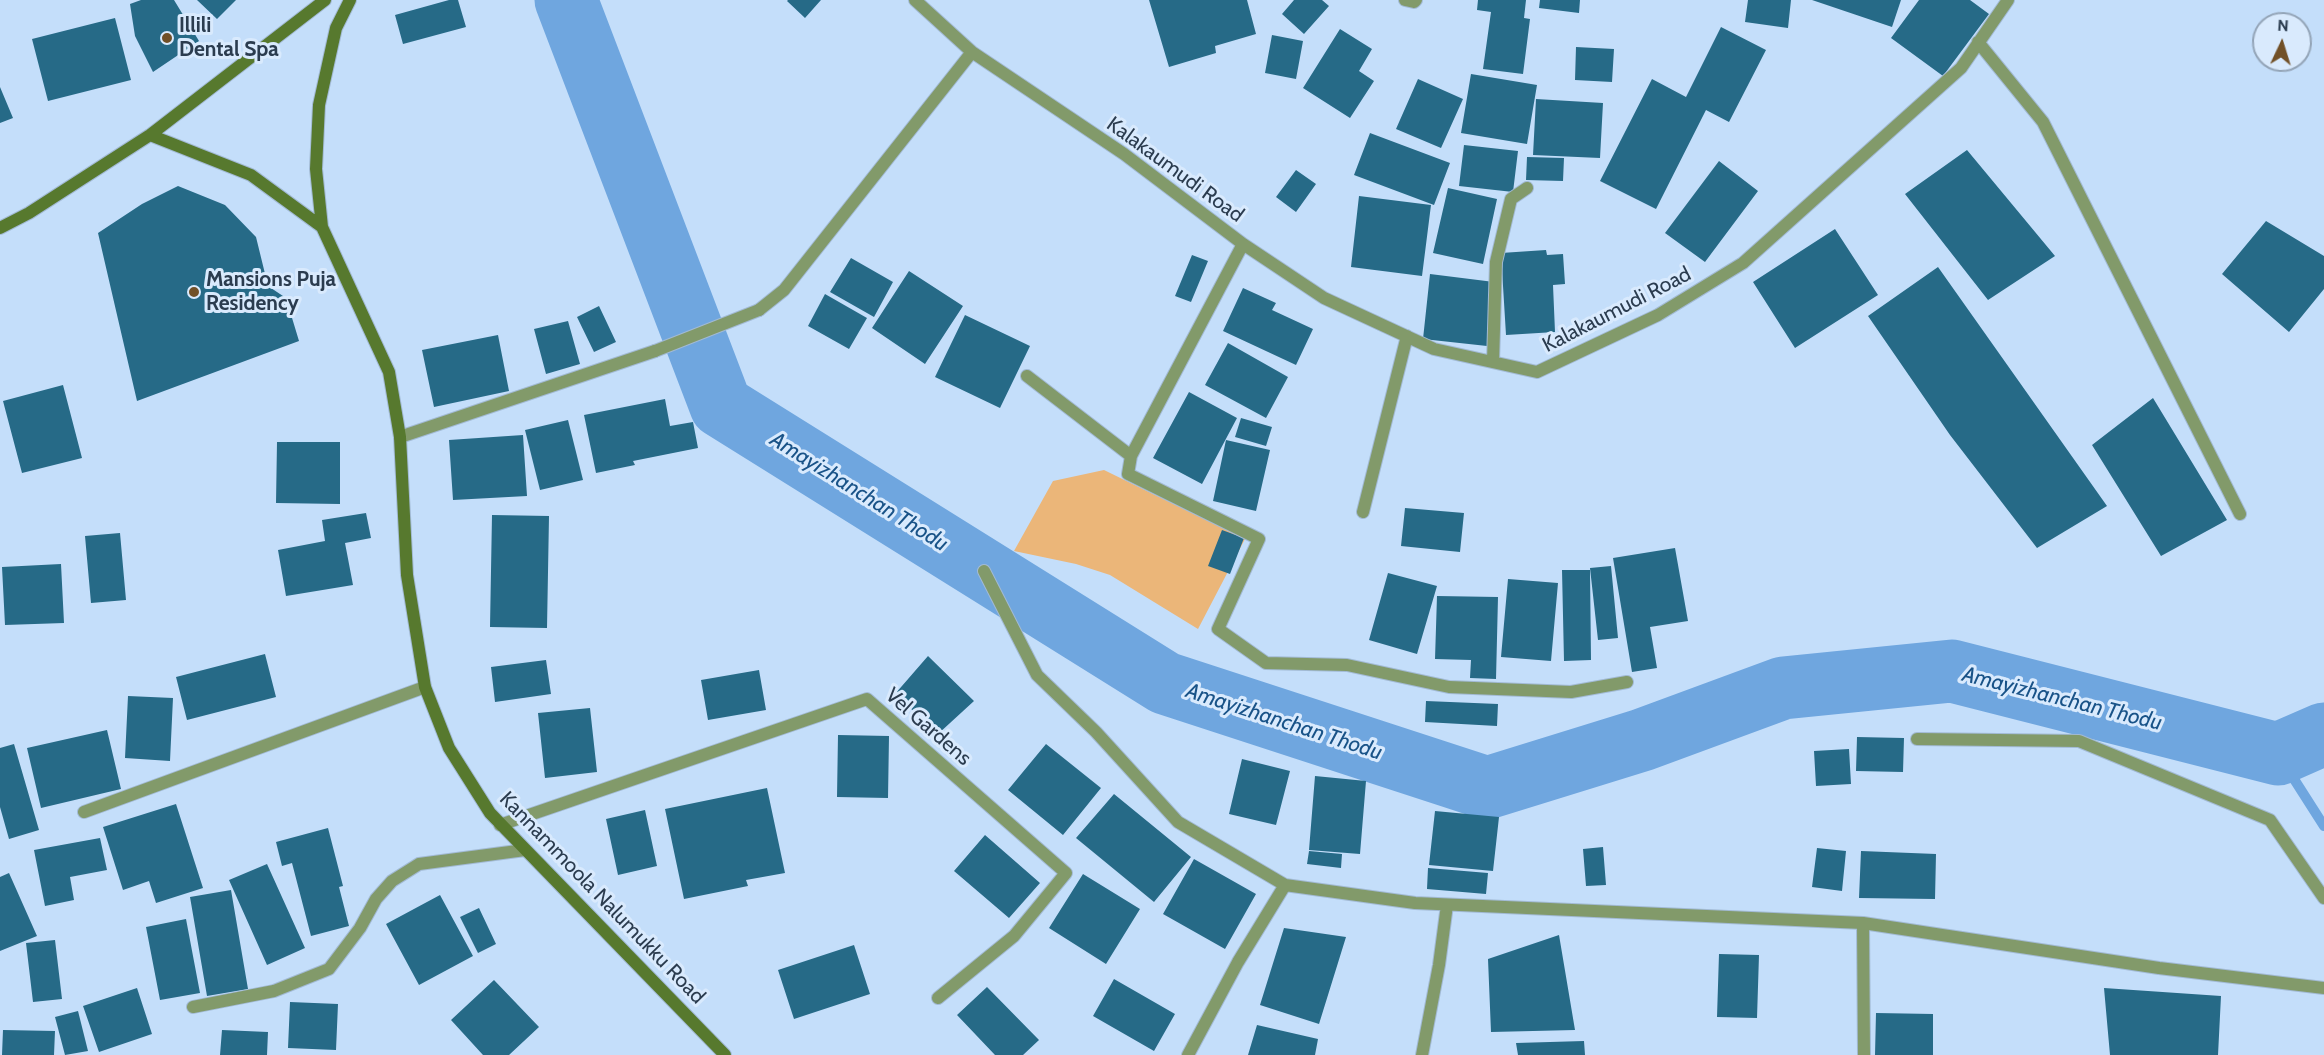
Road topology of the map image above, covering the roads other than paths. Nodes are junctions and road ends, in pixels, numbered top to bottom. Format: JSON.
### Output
{"nodes":[{"id":1,"x":326,"y":0,"type":"edge"},
{"id":2,"x":350,"y":0,"type":"edge"},
{"id":3,"x":915,"y":0,"type":"edge"},
{"id":4,"x":1405,"y":0,"type":"edge"},
{"id":5,"x":1416,"y":0,"type":"edge"},
{"id":6,"x":2008,"y":0,"type":"edge"},
{"id":7,"x":1978,"y":42,"type":"junction"},
{"id":8,"x":972,"y":52,"type":"junction"},
{"id":9,"x":150,"y":135,"type":"junction"},
{"id":10,"x":1527,"y":188,"type":"dead end"},
{"id":11,"x":322,"y":227,"type":"junction"},
{"id":12,"x":0,"y":228,"type":"edge"},
{"id":13,"x":1243,"y":244,"type":"junction"},
{"id":14,"x":1407,"y":336,"type":"junction"},
{"id":15,"x":1493,"y":362,"type":"junction"},
{"id":16,"x":1027,"y":376,"type":"dead end"},
{"id":17,"x":400,"y":437,"type":"junction"},
{"id":18,"x":1131,"y":456,"type":"junction"},
{"id":19,"x":1363,"y":512,"type":"dead end"},
{"id":20,"x":2240,"y":514,"type":"dead end"},
{"id":21,"x":984,"y":571,"type":"dead end"},
{"id":22,"x":1627,"y":682,"type":"dead end"},
{"id":23,"x":424,"y":687,"type":"junction"},
{"id":24,"x":1917,"y":739,"type":"dead end"},
{"id":25,"x":84,"y":812,"type":"dead end"},
{"id":26,"x":500,"y":825,"type":"junction"},
{"id":27,"x":525,"y":850,"type":"junction"},
{"id":28,"x":1285,"y":885,"type":"junction"},
{"id":29,"x":2324,"y":898,"type":"edge"},
{"id":30,"x":1447,"y":905,"type":"junction"},
{"id":31,"x":1863,"y":923,"type":"junction"},
{"id":32,"x":2324,"y":988,"type":"edge"},
{"id":33,"x":938,"y":998,"type":"dead end"},
{"id":34,"x":193,"y":1007,"type":"dead end"},
{"id":35,"x":725,"y":1055,"type":"edge"},
{"id":36,"x":1188,"y":1055,"type":"edge"},
{"id":37,"x":1422,"y":1055,"type":"edge"},
{"id":38,"x":1864,"y":1055,"type":"edge"}],
"edges":[{"from":1,"to":9,"type":"main road"},
{"from":2,"to":11,"type":"main road"},
{"from":3,"to":8,"type":"street","name":"Kalakaumudi Road"},
{"from":4,"to":5,"type":"street"},
{"from":6,"to":7,"type":"street","name":"Kalakaumudi Road"},
{"from":7,"to":15,"type":"street","name":"Kalakaumudi Road"},
{"from":7,"to":20,"type":"street"},
{"from":8,"to":13,"type":"street","name":"Kalakaumudi Road"},
{"from":8,"to":17,"type":"street"},
{"from":9,"to":11,"type":"main road","name":"Kannammoola Nalumukku Road"},
{"from":9,"to":12,"type":"main road"},
{"from":10,"to":15,"type":"street"},
{"from":11,"to":17,"type":"main road","name":"Kannammoola Nalumukku Road"},
{"from":13,"to":14,"type":"street","name":"Kalakaumudi Road"},
{"from":13,"to":18,"type":"street"},
{"from":14,"to":15,"type":"street","name":"Kalakaumudi Road"},
{"from":14,"to":19,"type":"street"},
{"from":16,"to":18,"type":"street"},
{"from":17,"to":23,"type":"main road","name":"Kannammoola Nalumukku Road"},
{"from":18,"to":22,"type":"street"},
{"from":21,"to":28,"type":"street"},
{"from":23,"to":25,"type":"street"},
{"from":23,"to":26,"type":"main road","name":"Kannammoola Nalumukku Road"},
{"from":24,"to":29,"type":"street"},
{"from":26,"to":27,"type":"main road","name":"Kannammoola Nalumukku Road"},
{"from":26,"to":33,"type":"street","name":"Vel Gardens"},
{"from":27,"to":34,"type":"street"},
{"from":27,"to":35,"type":"main road","name":"Kannammoola Nalumukku Road"},
{"from":28,"to":30,"type":"street"},
{"from":28,"to":36,"type":"street"},
{"from":30,"to":31,"type":"street"},
{"from":30,"to":37,"type":"street"},
{"from":31,"to":32,"type":"street"},
{"from":31,"to":38,"type":"street"}]}
